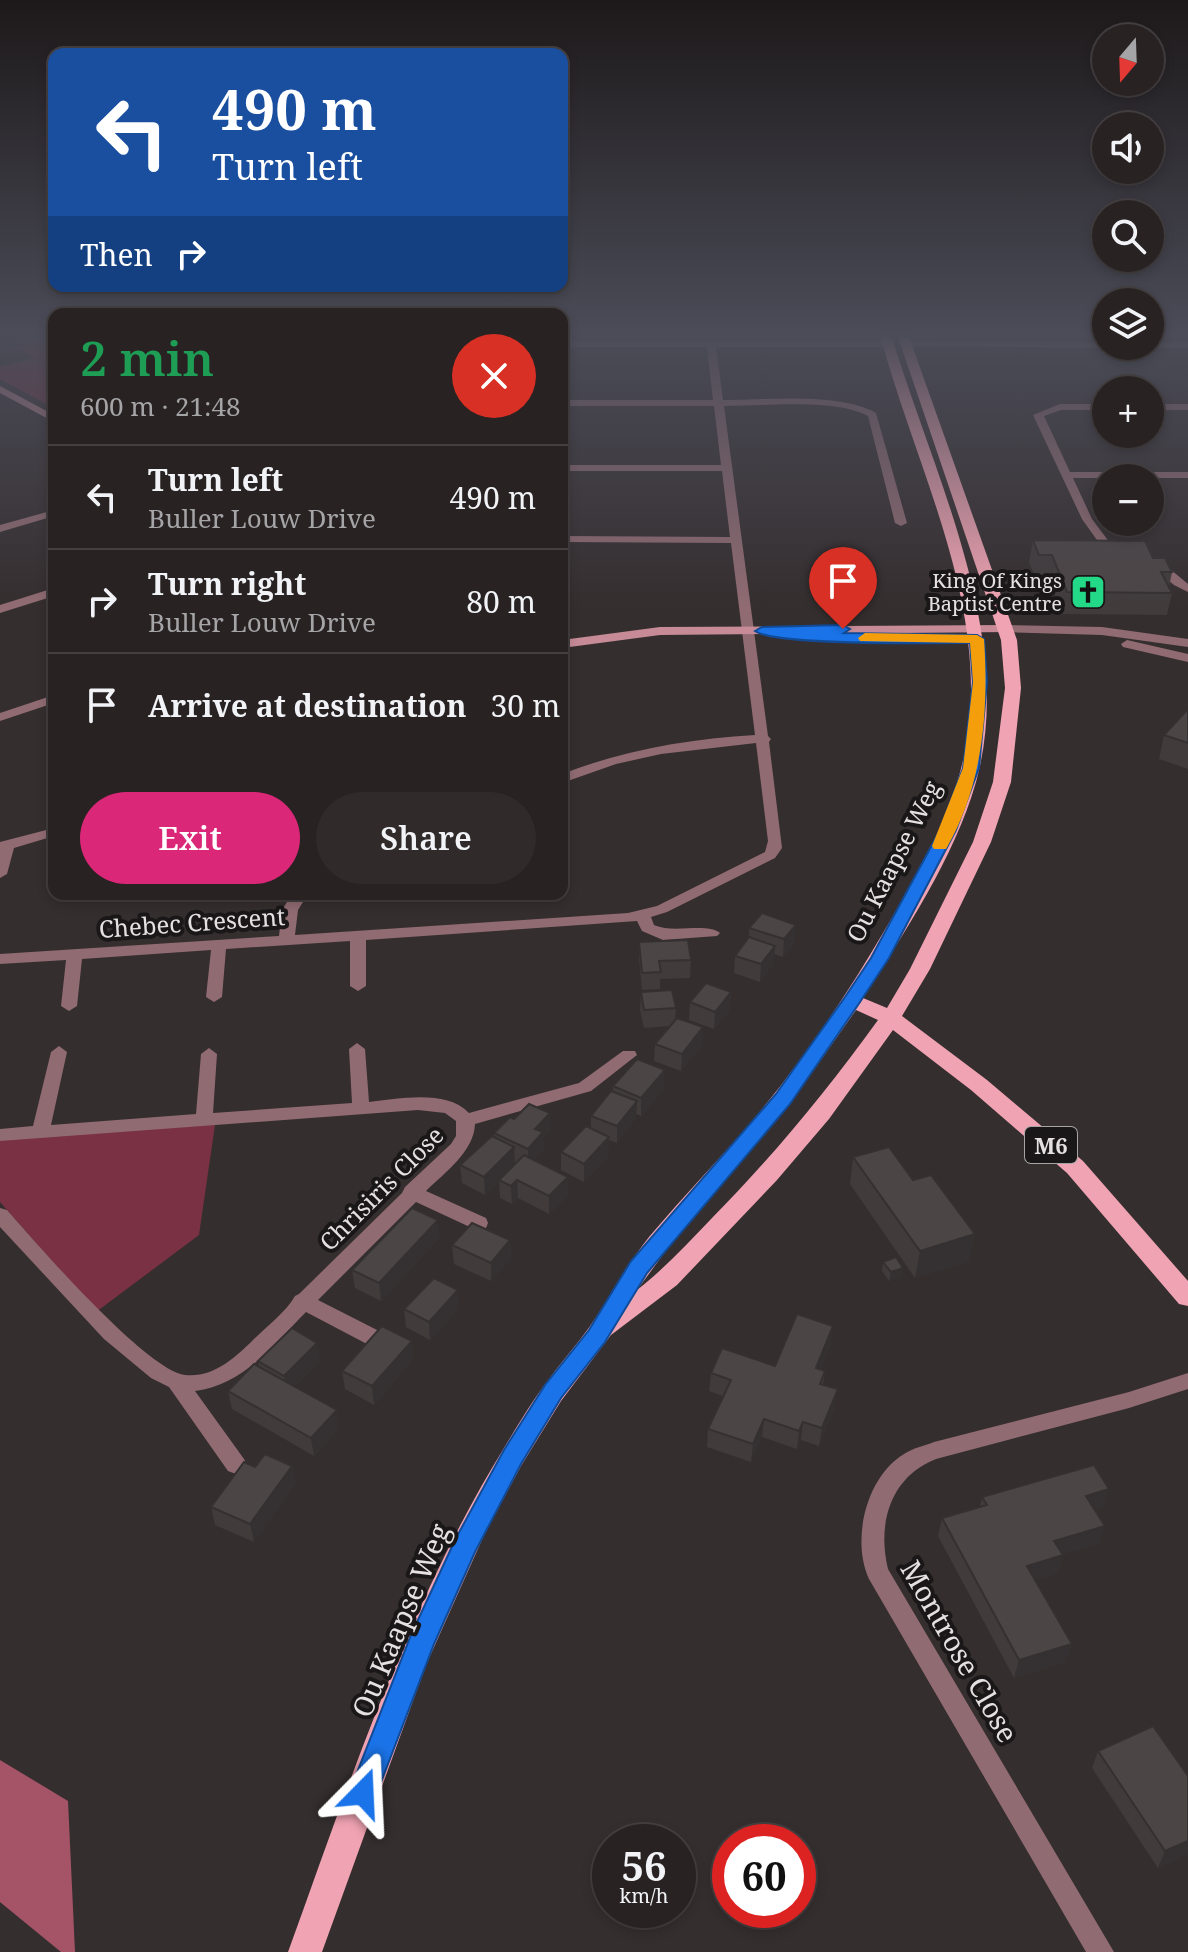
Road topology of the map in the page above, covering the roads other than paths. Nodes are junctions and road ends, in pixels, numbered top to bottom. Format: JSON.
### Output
{"nodes":[{"id":1,"x":722,"y":425,"type":"edge"},
{"id":2,"x":876,"y":425,"type":"edge"},
{"id":3,"x":914,"y":425,"type":"edge"},
{"id":4,"x":935,"y":425,"type":"edge"},
{"id":5,"x":1043,"y":425,"type":"edge"},
{"id":6,"x":568,"y":468,"type":"edge"},
{"id":7,"x":727,"y":468,"type":"junction"},
{"id":8,"x":1065,"y":475,"type":"junction"},
{"id":9,"x":1188,"y":475,"type":"edge"},
{"id":10,"x":48,"y":515,"type":"edge"},
{"id":11,"x":901,"y":523,"type":"dead end"},
{"id":12,"x":0,"y":529,"type":"edge"},
{"id":13,"x":568,"y":539,"type":"edge"},
{"id":14,"x":735,"y":540,"type":"junction"},
{"id":15,"x":1188,"y":588,"type":"edge"},
{"id":16,"x":48,"y":594,"type":"edge"},
{"id":17,"x":0,"y":609,"type":"edge"},
{"id":18,"x":748,"y":631,"type":"junction"},
{"id":19,"x":975,"y":634,"type":"junction"},
{"id":20,"x":1007,"y":634,"type":"junction"},
{"id":21,"x":568,"y":643,"type":"edge"},
{"id":22,"x":1188,"y":643,"type":"edge"},
{"id":23,"x":1188,"y":658,"type":"edge"},
{"id":24,"x":48,"y":701,"type":"edge"},
{"id":25,"x":0,"y":717,"type":"edge"},
{"id":26,"x":764,"y":739,"type":"junction"},
{"id":27,"x":568,"y":777,"type":"edge"},
{"id":28,"x":48,"y":834,"type":"edge"},
{"id":29,"x":3,"y":847,"type":"edge"},
{"id":30,"x":0,"y":874,"type":"edge"},
{"id":31,"x":294,"y":900,"type":"edge"},
{"id":32,"x":643,"y":915,"type":"junction"},
{"id":33,"x":712,"y":933,"type":"dead end"},
{"id":34,"x":358,"y":935,"type":"junction"},
{"id":35,"x":287,"y":940,"type":"junction"},
{"id":36,"x":219,"y":945,"type":"junction"},
{"id":37,"x":75,"y":954,"type":"junction"},
{"id":38,"x":0,"y":959,"type":"edge"},
{"id":39,"x":358,"y":986,"type":"dead end"},
{"id":40,"x":214,"y":997,"type":"dead end"},
{"id":41,"x":852,"y":1001,"type":"junction"},
{"id":42,"x":69,"y":1006,"type":"dead end"},
{"id":43,"x":891,"y":1018,"type":"junction"},
{"id":44,"x":357,"y":1049,"type":"dead end"},
{"id":45,"x":59,"y":1052,"type":"dead end"},
{"id":46,"x":209,"y":1054,"type":"dead end"},
{"id":47,"x":629,"y":1055,"type":"dead end"},
{"id":48,"x":361,"y":1108,"type":"junction"},
{"id":49,"x":204,"y":1119,"type":"junction"},
{"id":50,"x":466,"y":1120,"type":"junction"},
{"id":51,"x":41,"y":1132,"type":"junction"},
{"id":52,"x":0,"y":1135,"type":"edge"},
{"id":53,"x":411,"y":1192,"type":"junction"},
{"id":54,"x":0,"y":1215,"type":"edge"},
{"id":55,"x":479,"y":1223,"type":"edge"},
{"id":56,"x":1188,"y":1297,"type":"edge"},
{"id":57,"x":302,"y":1301,"type":"junction"},
{"id":58,"x":597,"y":1336,"type":"junction"},
{"id":59,"x":372,"y":1337,"type":"edge"},
{"id":60,"x":176,"y":1381,"type":"junction"},
{"id":61,"x":1188,"y":1381,"type":"edge"},
{"id":62,"x":236,"y":1465,"type":"dead end"},
{"id":63,"x":305,"y":1952,"type":"edge"},
{"id":64,"x":1101,"y":1952,"type":"edge"}],
"edges":[{"from":1,"to":7,"type":"street","name":"Chebec Crescent"},
{"from":2,"to":11,"type":"street"},
{"from":3,"to":19,"type":"main road","name":"Ou Kaapse Weg"},
{"from":4,"to":20,"type":"main road","name":"Ou Kaapse Weg"},
{"from":5,"to":8,"type":"street"},
{"from":6,"to":7,"type":"street"},
{"from":7,"to":14,"type":"street","name":"Chebec Crescent"},
{"from":8,"to":9,"type":"street"},
{"from":8,"to":15,"type":"street"},
{"from":10,"to":12,"type":"street"},
{"from":13,"to":14,"type":"street"},
{"from":14,"to":18,"type":"street","name":"Chebec Crescent"},
{"from":16,"to":17,"type":"street"},
{"from":18,"to":19,"type":"street"},
{"from":18,"to":21,"type":"street"},
{"from":18,"to":26,"type":"street","name":"Chebec Crescent"},
{"from":19,"to":20,"type":"street"},
{"from":19,"to":41,"type":"main road","name":"Ou Kaapse Weg"},
{"from":20,"to":22,"type":"street"},
{"from":20,"to":23,"type":"street"},
{"from":20,"to":43,"type":"main road","name":"Ou Kaapse Weg"},
{"from":24,"to":25,"type":"street"},
{"from":26,"to":27,"type":"street"},
{"from":26,"to":32,"type":"street","name":"Chebec Crescent"},
{"from":28,"to":29,"type":"street"},
{"from":29,"to":30,"type":"street"},
{"from":31,"to":35,"type":"street"},
{"from":32,"to":33,"type":"street"},
{"from":32,"to":34,"type":"street","name":"Chebec Crescent"},
{"from":34,"to":35,"type":"street","name":"Chebec Crescent"},
{"from":34,"to":39,"type":"street"},
{"from":35,"to":36,"type":"street","name":"Chebec Crescent"},
{"from":36,"to":37,"type":"street","name":"Chebec Crescent"},
{"from":36,"to":40,"type":"street"},
{"from":37,"to":38,"type":"street","name":"Chebec Crescent"},
{"from":37,"to":42,"type":"street"},
{"from":41,"to":43,"type":"main road","number":"M6"},
{"from":41,"to":58,"type":"main road","name":"Ou Kaapse Weg"},
{"from":43,"to":56,"type":"main road","number":"M6"},
{"from":43,"to":58,"type":"main road","name":"Ou Kaapse Weg"},
{"from":44,"to":48,"type":"street"},
{"from":45,"to":51,"type":"street"},
{"from":46,"to":49,"type":"street"},
{"from":47,"to":50,"type":"street"},
{"from":48,"to":49,"type":"street","name":"Chrisiris Close"},
{"from":48,"to":50,"type":"street","name":"Chrisiris Close"},
{"from":49,"to":51,"type":"street","name":"Chrisiris Close"},
{"from":50,"to":53,"type":"street","name":"Chrisiris Close"},
{"from":51,"to":52,"type":"street","name":"Chrisiris Close"},
{"from":53,"to":55,"type":"street"},
{"from":53,"to":57,"type":"street","name":"Chrisiris Close"},
{"from":54,"to":60,"type":"street"},
{"from":57,"to":59,"type":"street"},
{"from":57,"to":60,"type":"street","name":"Chrisiris Close"},
{"from":58,"to":63,"type":"main road","name":"Ou Kaapse Weg"},
{"from":60,"to":62,"type":"street"},
{"from":61,"to":64,"type":"street","name":"Montrose Close"}]}
